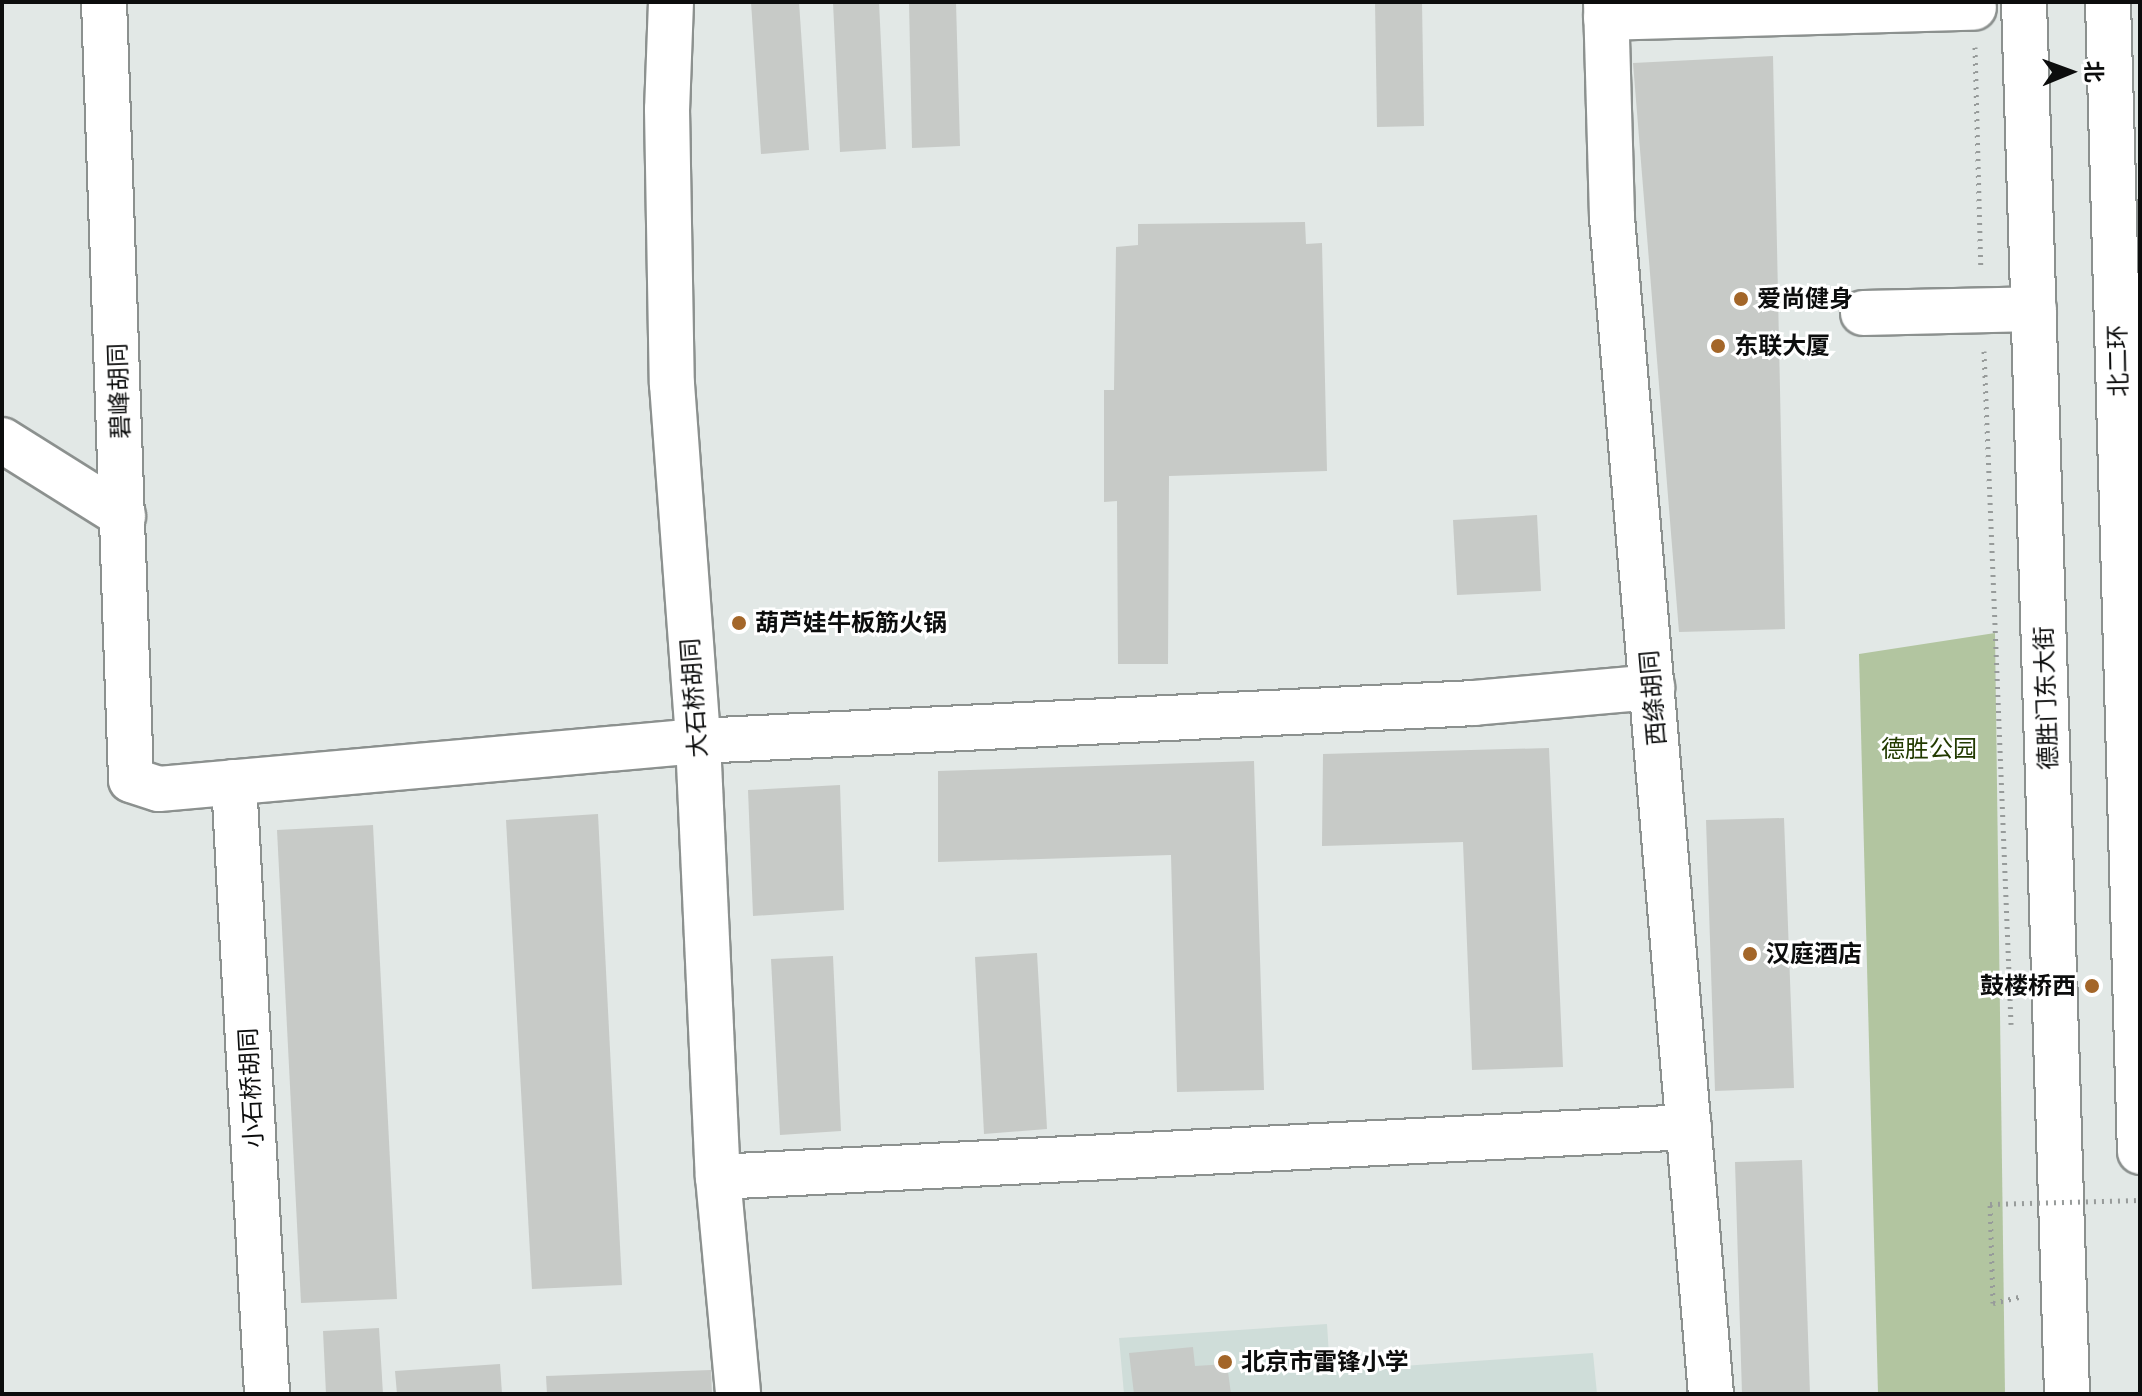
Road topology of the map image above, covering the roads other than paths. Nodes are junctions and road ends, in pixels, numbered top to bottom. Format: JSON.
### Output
{"nodes":[{"id":1,"x":104,"y":2,"type":"edge"},
{"id":2,"x":671,"y":2,"type":"edge"},
{"id":3,"x":2024,"y":2,"type":"edge"},
{"id":4,"x":2108,"y":2,"type":"edge"},
{"id":5,"x":1974,"y":8,"type":"road end"},
{"id":6,"x":1606,"y":10,"type":"edge"},
{"id":7,"x":2034,"y":309,"type":"junction"},
{"id":8,"x":1863,"y":313,"type":"dead end"},
{"id":9,"x":2,"y":440,"type":"edge"},
{"id":10,"x":123,"y":516,"type":"junction"},
{"id":11,"x":1652,"y":687,"type":"junction"},
{"id":12,"x":698,"y":741,"type":"junction"},
{"id":13,"x":234,"y":782,"type":"junction"},
{"id":14,"x":1689,"y":1127,"type":"junction"},
{"id":15,"x":2140,"y":1152,"type":"edge"},
{"id":16,"x":718,"y":1177,"type":"junction"},
{"id":17,"x":267,"y":1394,"type":"edge"},
{"id":18,"x":738,"y":1394,"type":"edge"},
{"id":19,"x":1711,"y":1394,"type":"edge"},
{"id":20,"x":2067,"y":1394,"type":"edge"}],
"edges":[{"from":1,"to":10,"type":"main road","name":"碧峰胡同"},
{"from":2,"to":12,"type":"main road","name":"大石桥胡同"},
{"from":3,"to":7,"type":"main road","name":"德胜门东大街"},
{"from":4,"to":15,"type":"main road","name":"北二环"},
{"from":5,"to":6,"type":"main road"},
{"from":6,"to":11,"type":"main road","name":"西绦胡同"},
{"from":7,"to":8,"type":"main road"},
{"from":7,"to":20,"type":"main road","name":"德胜门东大街"},
{"from":9,"to":10,"type":"main road"},
{"from":10,"to":13,"type":"main road","name":"碧峰胡同"},
{"from":11,"to":12,"type":"main road"},
{"from":11,"to":14,"type":"main road","name":"西绦胡同"},
{"from":12,"to":13,"type":"main road"},
{"from":12,"to":16,"type":"main road","name":"大石桥胡同"},
{"from":13,"to":17,"type":"main road","name":"小石桥胡同"},
{"from":14,"to":16,"type":"main road"},
{"from":14,"to":19,"type":"main road","name":"西绦胡同"},
{"from":16,"to":18,"type":"main road","name":"大石桥胡同"}]}
